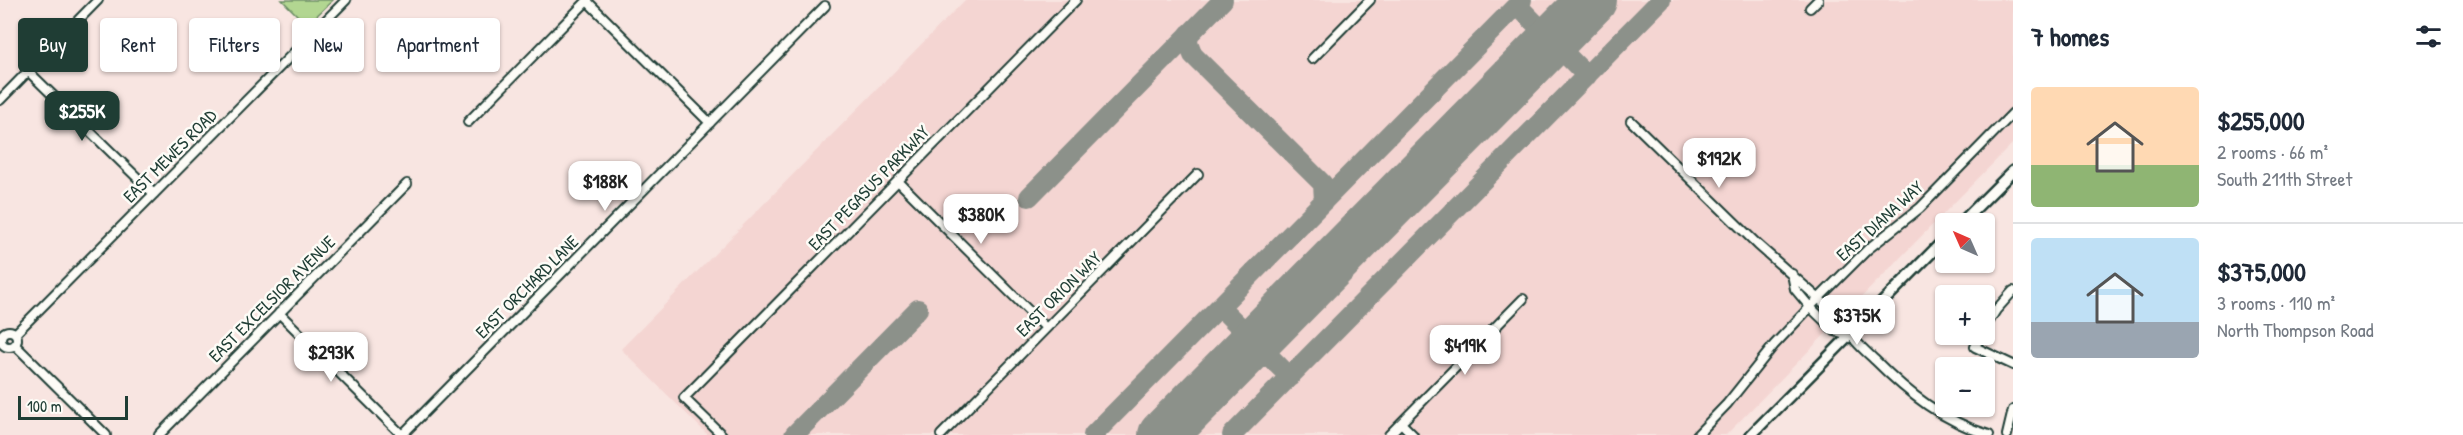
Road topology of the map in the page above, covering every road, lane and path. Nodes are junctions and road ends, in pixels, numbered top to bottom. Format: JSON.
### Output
{"nodes":[{"id":1,"x":98,"y":0,"type":"edge"},
{"id":2,"x":346,"y":0,"type":"edge"},
{"id":3,"x":1076,"y":0,"type":"edge"},
{"id":4,"x":1370,"y":0,"type":"edge"},
{"id":5,"x":1818,"y":0,"type":"edge"},
{"id":6,"x":588,"y":1,"type":"edge"},
{"id":7,"x":825,"y":6,"type":"dead end"},
{"id":8,"x":1810,"y":8,"type":"dead end"},
{"id":9,"x":80,"y":18,"type":"edge"},
{"id":10,"x":1312,"y":59,"type":"dead end"},
{"id":11,"x":27,"y":72,"type":"edge"},
{"id":12,"x":29,"y":72,"type":"edge"},
{"id":13,"x":0,"y":100,"type":"edge"},
{"id":14,"x":2013,"y":113,"type":"edge"},
{"id":15,"x":1631,"y":121,"type":"dead end"},
{"id":16,"x":468,"y":122,"type":"dead end"},
{"id":17,"x":710,"y":123,"type":"junction"},
{"id":18,"x":2013,"y":171,"type":"edge"},
{"id":19,"x":1198,"y":174,"type":"dead end"},
{"id":20,"x":898,"y":181,"type":"junction"},
{"id":21,"x":407,"y":184,"type":"dead end"},
{"id":22,"x":154,"y":194,"type":"junction"},
{"id":23,"x":1971,"y":213,"type":"edge"},
{"id":24,"x":1935,"y":249,"type":"edge"},
{"id":25,"x":1792,"y":274,"type":"junction"},
{"id":26,"x":2013,"y":291,"type":"edge"},
{"id":27,"x":1819,"y":298,"type":"junction"},
{"id":28,"x":1523,"y":299,"type":"dead end"},
{"id":29,"x":1810,"y":307,"type":"junction"},
{"id":30,"x":1995,"y":312,"type":"edge"},
{"id":31,"x":279,"y":313,"type":"junction"},
{"id":32,"x":1046,"y":328,"type":"junction"},
{"id":33,"x":16,"y":333,"type":"junction"},
{"id":34,"x":1849,"y":335,"type":"junction"},
{"id":35,"x":15,"y":345,"type":"junction"},
{"id":36,"x":1976,"y":345,"type":"edge"},
{"id":37,"x":2,"y":347,"type":"edge"},
{"id":38,"x":2013,"y":365,"type":"edge"},
{"id":39,"x":2013,"y":410,"type":"edge"},
{"id":40,"x":1401,"y":423,"type":"junction"},
{"id":41,"x":106,"y":435,"type":"edge"},
{"id":42,"x":159,"y":435,"type":"edge"},
{"id":43,"x":402,"y":435,"type":"edge"},
{"id":44,"x":722,"y":435,"type":"edge"},
{"id":45,"x":941,"y":435,"type":"edge"},
{"id":46,"x":1389,"y":435,"type":"edge"},
{"id":47,"x":1413,"y":435,"type":"edge"},
{"id":48,"x":1697,"y":435,"type":"edge"},
{"id":49,"x":1750,"y":435,"type":"edge"},
{"id":50,"x":1989,"y":435,"type":"edge"},
{"id":51,"x":2007,"y":435,"type":"edge"}],
"edges":[{"from":1,"to":9,"type":"street"},
{"from":2,"to":22,"type":"street","name":"EAST MEWES ROAD"},
{"from":3,"to":20,"type":"street","name":"EAST PEGASUS PARKWAY"},
{"from":4,"to":10,"type":"street"},
{"from":5,"to":8,"type":"street"},
{"from":6,"to":16,"type":"street"},
{"from":6,"to":17,"type":"street"},
{"from":7,"to":17,"type":"street","name":"EAST ORCHARD LANE"},
{"from":11,"to":13,"type":"street"},
{"from":12,"to":22,"type":"street"},
{"from":14,"to":27,"type":"street","name":"EAST DIANA WAY"},
{"from":15,"to":25,"type":"street"},
{"from":17,"to":43,"type":"street","name":"EAST ORCHARD LANE"},
{"from":18,"to":23,"type":"street"},
{"from":19,"to":32,"type":"street","name":"EAST ORION WAY"},
{"from":20,"to":32,"type":"street"},
{"from":20,"to":44,"type":"street","name":"EAST PEGASUS PARKWAY"},
{"from":21,"to":31,"type":"street","name":"EAST EXCELSIOR AVENUE"},
{"from":22,"to":33,"type":"street","name":"EAST MEWES ROAD"},
{"from":24,"to":34,"type":"street"},
{"from":25,"to":27,"type":"street"},
{"from":25,"to":29,"type":"street"},
{"from":26,"to":30,"type":"street"},
{"from":27,"to":29,"type":"street","name":"EAST DIANA WAY"},
{"from":27,"to":34,"type":"street"},
{"from":28,"to":40,"type":"street"},
{"from":29,"to":34,"type":"street"},
{"from":29,"to":48,"type":"street","name":"EAST DIANA WAY"},
{"from":31,"to":42,"type":"street","name":"EAST EXCELSIOR AVENUE"},
{"from":31,"to":43,"type":"street"},
{"from":32,"to":45,"type":"street","name":"EAST ORION WAY"},
{"from":33,"to":35,"type":"street"},
{"from":33,"to":37,"type":"street","name":"EAST MEWES ROAD"},
{"from":34,"to":49,"type":"street"},
{"from":34,"to":50,"type":"street"},
{"from":35,"to":37,"type":"street","name":"EAST MEWES ROAD"},
{"from":35,"to":41,"type":"street"},
{"from":36,"to":38,"type":"street"},
{"from":39,"to":51,"type":"street"},
{"from":40,"to":46,"type":"street"},
{"from":40,"to":47,"type":"street"}]}
